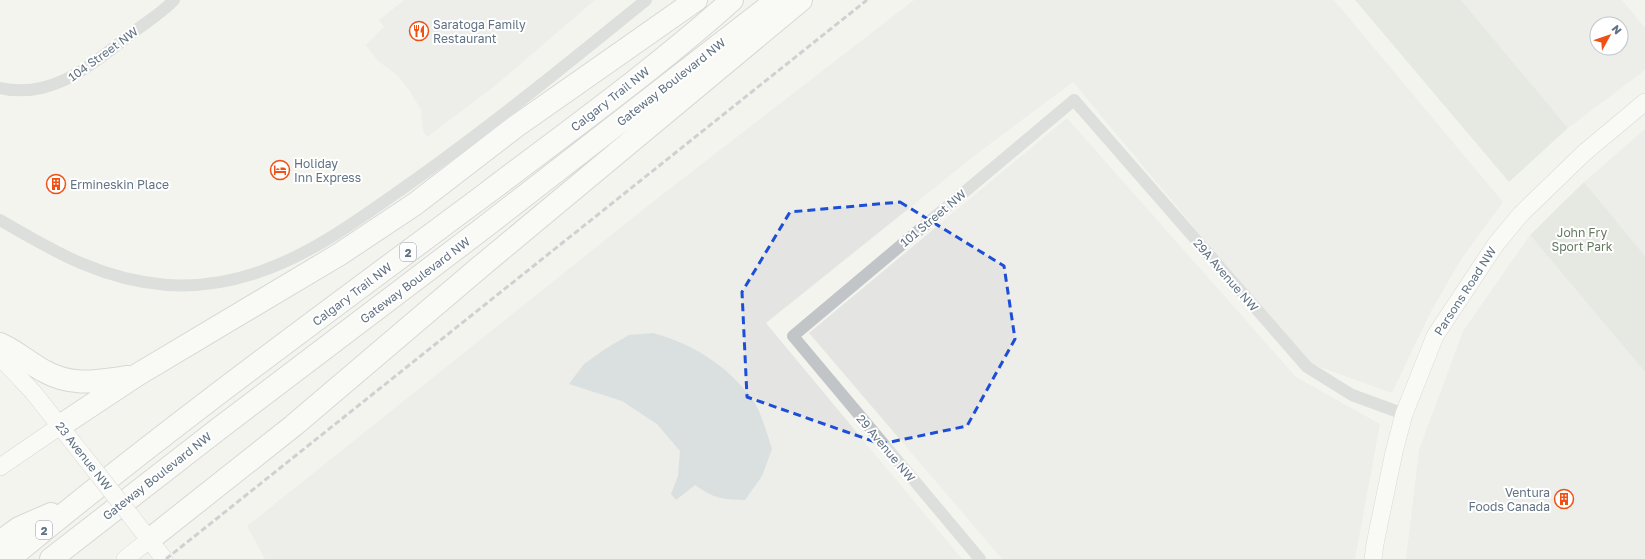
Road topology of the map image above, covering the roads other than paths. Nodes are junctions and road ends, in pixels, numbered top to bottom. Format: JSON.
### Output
{"nodes":[{"id":1,"x":174,"y":0,"type":"edge"},
{"id":2,"x":646,"y":0,"type":"edge"},
{"id":3,"x":696,"y":0,"type":"edge"},
{"id":4,"x":732,"y":0,"type":"edge"},
{"id":5,"x":777,"y":0,"type":"edge"},
{"id":6,"x":801,"y":0,"type":"edge"},
{"id":7,"x":0,"y":88,"type":"edge"},
{"id":8,"x":1074,"y":100,"type":"joint"},
{"id":9,"x":1645,"y":102,"type":"edge"},
{"id":10,"x":0,"y":220,"type":"edge"},
{"id":11,"x":793,"y":336,"type":"joint"},
{"id":12,"x":0,"y":344,"type":"edge"},
{"id":13,"x":0,"y":357,"type":"edge"},
{"id":14,"x":137,"y":375,"type":"junction"},
{"id":15,"x":1404,"y":414,"type":"junction"},
{"id":16,"x":60,"y":426,"type":"junction"},
{"id":17,"x":0,"y":467,"type":"edge"},
{"id":18,"x":80,"y":501,"type":"junction"},
{"id":19,"x":0,"y":542,"type":"edge"},
{"id":20,"x":158,"y":551,"type":"edge"},
{"id":21,"x":9,"y":559,"type":"edge"},
{"id":22,"x":51,"y":559,"type":"edge"},
{"id":23,"x":125,"y":559,"type":"edge"},
{"id":24,"x":980,"y":559,"type":"edge"},
{"id":25,"x":1373,"y":559,"type":"edge"}],
"edges":[{"from":1,"to":7,"type":"street","name":"104 Street NW"},
{"from":2,"to":10,"type":"street"},
{"from":3,"to":14,"type":"highway"},
{"from":4,"to":18,"type":"highway","name":"Calgary Trail NW","number":"2"},
{"from":5,"to":22,"type":"highway","name":"Gateway Boulevard NW","number":"2"},
{"from":6,"to":20,"type":"highway"},
{"from":8,"to":11,"type":"street","name":"101 Street NW"},
{"from":8,"to":15,"type":"street","name":"29A Avenue NW"},
{"from":9,"to":15,"type":"main road","name":"Parsons Road NW"},
{"from":11,"to":24,"type":"street","name":"29 Avenue NW"},
{"from":12,"to":14,"type":"highway"},
{"from":13,"to":16,"type":"main road","name":"23 Avenue NW"},
{"from":14,"to":16,"type":"highway"},
{"from":15,"to":25,"type":"main road","name":"Parsons Road NW"},
{"from":16,"to":17,"type":"main road"},
{"from":16,"to":20,"type":"main road","name":"23 Avenue NW","bridge":true},
{"from":18,"to":19,"type":"highway"},
{"from":18,"to":21,"type":"highway","name":"Calgary Trail NW","number":"2"},
{"from":20,"to":23,"type":"main road"}]}
